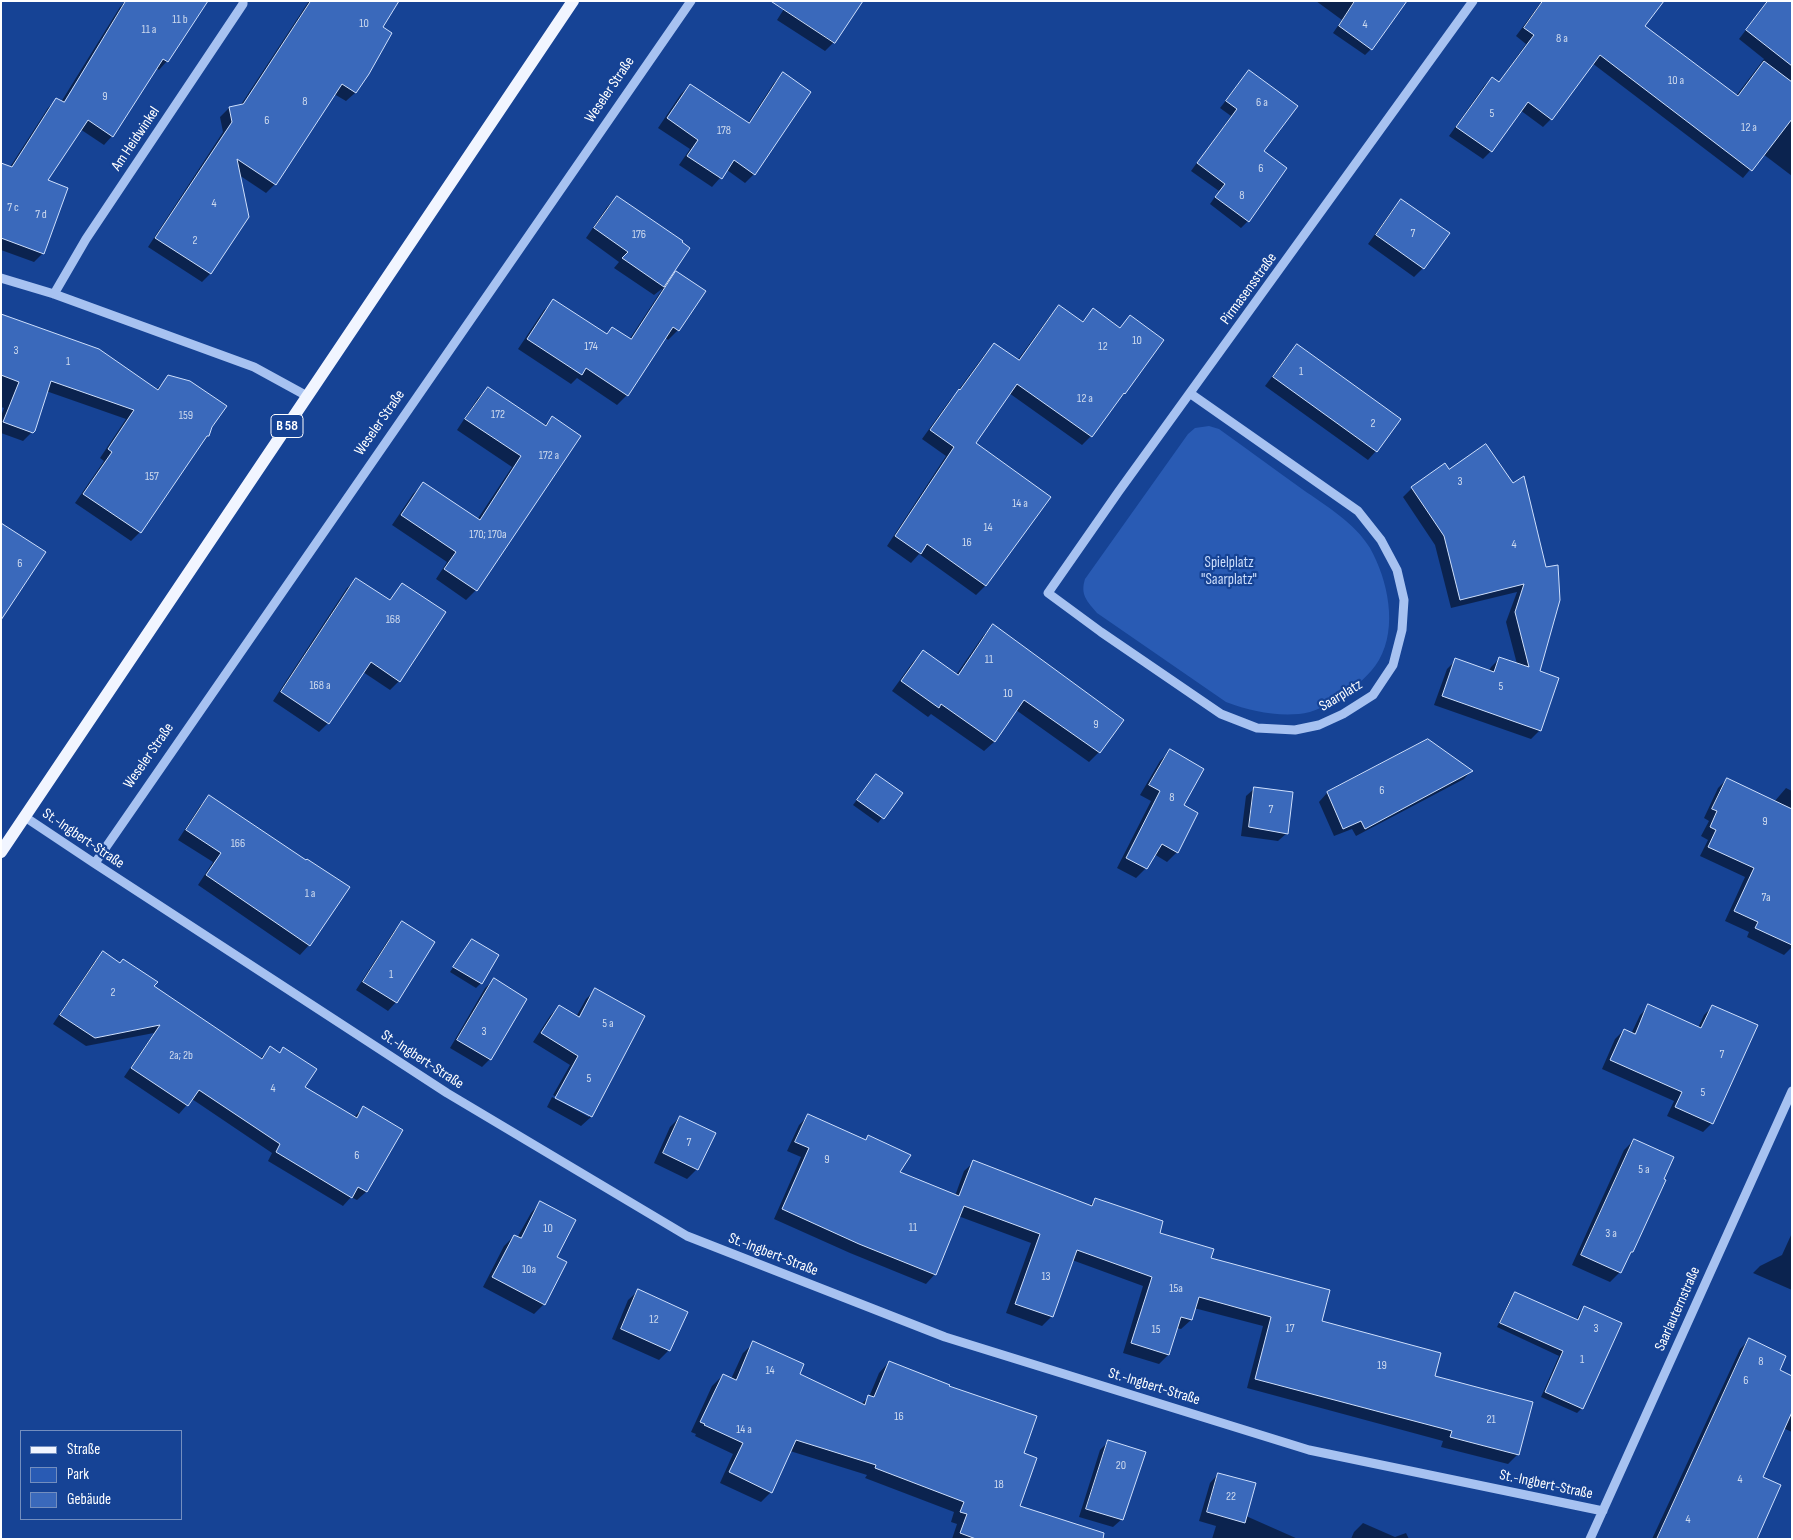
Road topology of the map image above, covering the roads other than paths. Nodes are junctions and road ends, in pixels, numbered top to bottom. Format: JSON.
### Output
{"nodes":[{"id":1,"x":243,"y":1,"type":"edge"},
{"id":2,"x":573,"y":1,"type":"edge"},
{"id":3,"x":691,"y":1,"type":"edge"},
{"id":4,"x":1473,"y":1,"type":"edge"},
{"id":5,"x":1,"y":278,"type":"edge"},
{"id":6,"x":54,"y":294,"type":"junction"},
{"id":7,"x":1190,"y":394,"type":"junction"},
{"id":8,"x":307,"y":396,"type":"junction"},
{"id":9,"x":1048,"y":593,"type":"joint"},
{"id":10,"x":25,"y":817,"type":"junction"},
{"id":11,"x":1,"y":852,"type":"edge"},
{"id":12,"x":95,"y":863,"type":"junction"},
{"id":13,"x":1792,"y":1091,"type":"edge"},
{"id":14,"x":1603,"y":1511,"type":"junction"},
{"id":15,"x":1590,"y":1539,"type":"edge"}],
"edges":[{"from":1,"to":6,"type":"street","name":"Am Heidwinkel"},
{"from":2,"to":8,"type":"main road","number":"B 58"},
{"from":3,"to":12,"type":"street","name":"Weseler Straße"},
{"from":4,"to":7,"type":"street","name":"Pirmasensstraße"},
{"from":5,"to":6,"type":"street"},
{"from":6,"to":8,"type":"street"},
{"from":7,"to":9,"type":"street","name":"Pirmasensstraße"},
{"from":7,"to":9,"type":"street","name":"Saarplatz"},
{"from":8,"to":10,"type":"main road","number":"B 58"},
{"from":10,"to":11,"type":"main road","number":"B 58"},
{"from":10,"to":12,"type":"street","name":"St.-Ingbert-Straße"},
{"from":12,"to":14,"type":"street","name":"St.-Ingbert-Straße"},
{"from":13,"to":14,"type":"street","name":"Saarlauternstraße"},
{"from":14,"to":15,"type":"street","name":"Saarlauternstraße"}]}
